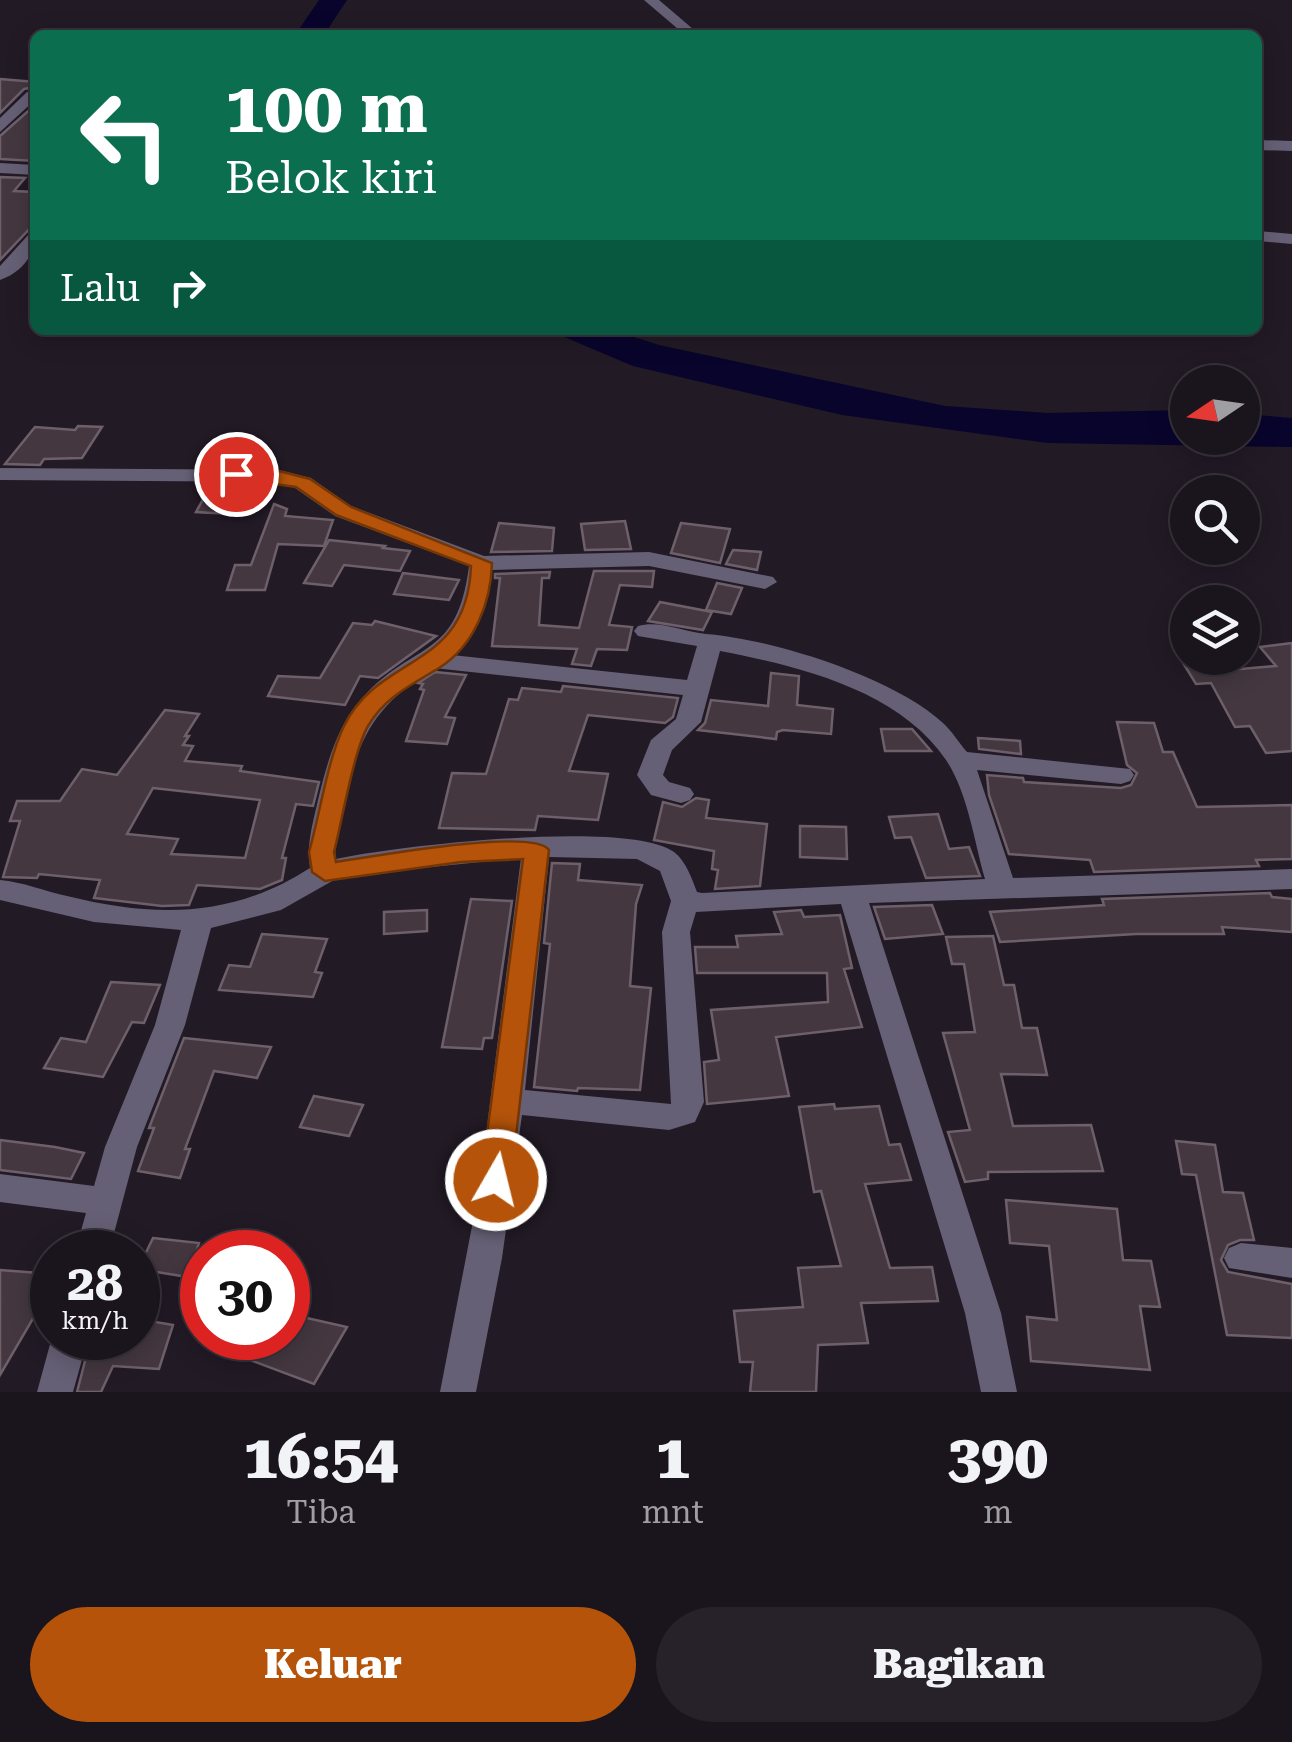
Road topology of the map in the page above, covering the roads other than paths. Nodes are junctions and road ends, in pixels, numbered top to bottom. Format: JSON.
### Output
{"nodes":[{"id":1,"x":651,"y":0,"type":"edge"},
{"id":2,"x":687,"y":30,"type":"edge"},
{"id":3,"x":30,"y":98,"type":"edge"},
{"id":4,"x":0,"y":127,"type":"edge"},
{"id":5,"x":1262,"y":145,"type":"edge"},
{"id":6,"x":1292,"y":146,"type":"edge"},
{"id":7,"x":0,"y":168,"type":"edge"},
{"id":8,"x":30,"y":170,"type":"edge"},
{"id":9,"x":1262,"y":236,"type":"edge"},
{"id":10,"x":1292,"y":239,"type":"edge"},
{"id":11,"x":30,"y":243,"type":"edge"},
{"id":12,"x":0,"y":275,"type":"edge"},
{"id":13,"x":0,"y":474,"type":"edge"},
{"id":14,"x":481,"y":563,"type":"junction"},
{"id":15,"x":765,"y":582,"type":"dead end"},
{"id":16,"x":646,"y":631,"type":"dead end"},
{"id":17,"x":711,"y":640,"type":"junction"},
{"id":18,"x":436,"y":661,"type":"junction"},
{"id":19,"x":696,"y":689,"type":"junction"},
{"id":20,"x":960,"y":760,"type":"junction"},
{"id":21,"x":1121,"y":775,"type":"dead end"},
{"id":22,"x":681,"y":794,"type":"dead end"},
{"id":23,"x":536,"y":850,"type":"junction"},
{"id":24,"x":325,"y":872,"type":"junction"},
{"id":25,"x":1292,"y":879,"type":"edge"},
{"id":26,"x":0,"y":890,"type":"edge"},
{"id":27,"x":1002,"y":890,"type":"junction"},
{"id":28,"x":852,"y":896,"type":"junction"},
{"id":29,"x":685,"y":901,"type":"junction"},
{"id":30,"x":199,"y":919,"type":"junction"},
{"id":31,"x":508,"y":1102,"type":"junction"},
{"id":32,"x":0,"y":1188,"type":"edge"},
{"id":33,"x":104,"y":1201,"type":"junction"},
{"id":34,"x":97,"y":1230,"type":"edge"},
{"id":35,"x":1241,"y":1258,"type":"dead end"},
{"id":36,"x":1292,"y":1263,"type":"edge"},
{"id":37,"x":64,"y":1360,"type":"edge"},
{"id":38,"x":55,"y":1392,"type":"edge"},
{"id":39,"x":458,"y":1392,"type":"edge"},
{"id":40,"x":999,"y":1392,"type":"edge"}],
"edges":[{"from":1,"to":2,"type":"street"},
{"from":3,"to":4,"type":"street"},
{"from":5,"to":6,"type":"street"},
{"from":7,"to":8,"type":"street"},
{"from":9,"to":10,"type":"street"},
{"from":11,"to":12,"type":"street"},
{"from":13,"to":14,"type":"street"},
{"from":14,"to":15,"type":"street"},
{"from":14,"to":18,"type":"street"},
{"from":16,"to":17,"type":"street"},
{"from":17,"to":19,"type":"street"},
{"from":17,"to":20,"type":"street"},
{"from":18,"to":19,"type":"street"},
{"from":18,"to":24,"type":"street"},
{"from":19,"to":22,"type":"street"},
{"from":20,"to":21,"type":"street"},
{"from":20,"to":27,"type":"street"},
{"from":23,"to":24,"type":"street"},
{"from":23,"to":29,"type":"street"},
{"from":23,"to":31,"type":"street"},
{"from":24,"to":30,"type":"street"},
{"from":25,"to":27,"type":"street"},
{"from":26,"to":30,"type":"street"},
{"from":27,"to":28,"type":"street"},
{"from":28,"to":29,"type":"street"},
{"from":28,"to":40,"type":"street"},
{"from":29,"to":31,"type":"street"},
{"from":30,"to":33,"type":"street"},
{"from":31,"to":39,"type":"street"},
{"from":32,"to":33,"type":"street"},
{"from":33,"to":34,"type":"street"},
{"from":35,"to":36,"type":"street"},
{"from":37,"to":38,"type":"street"}]}
